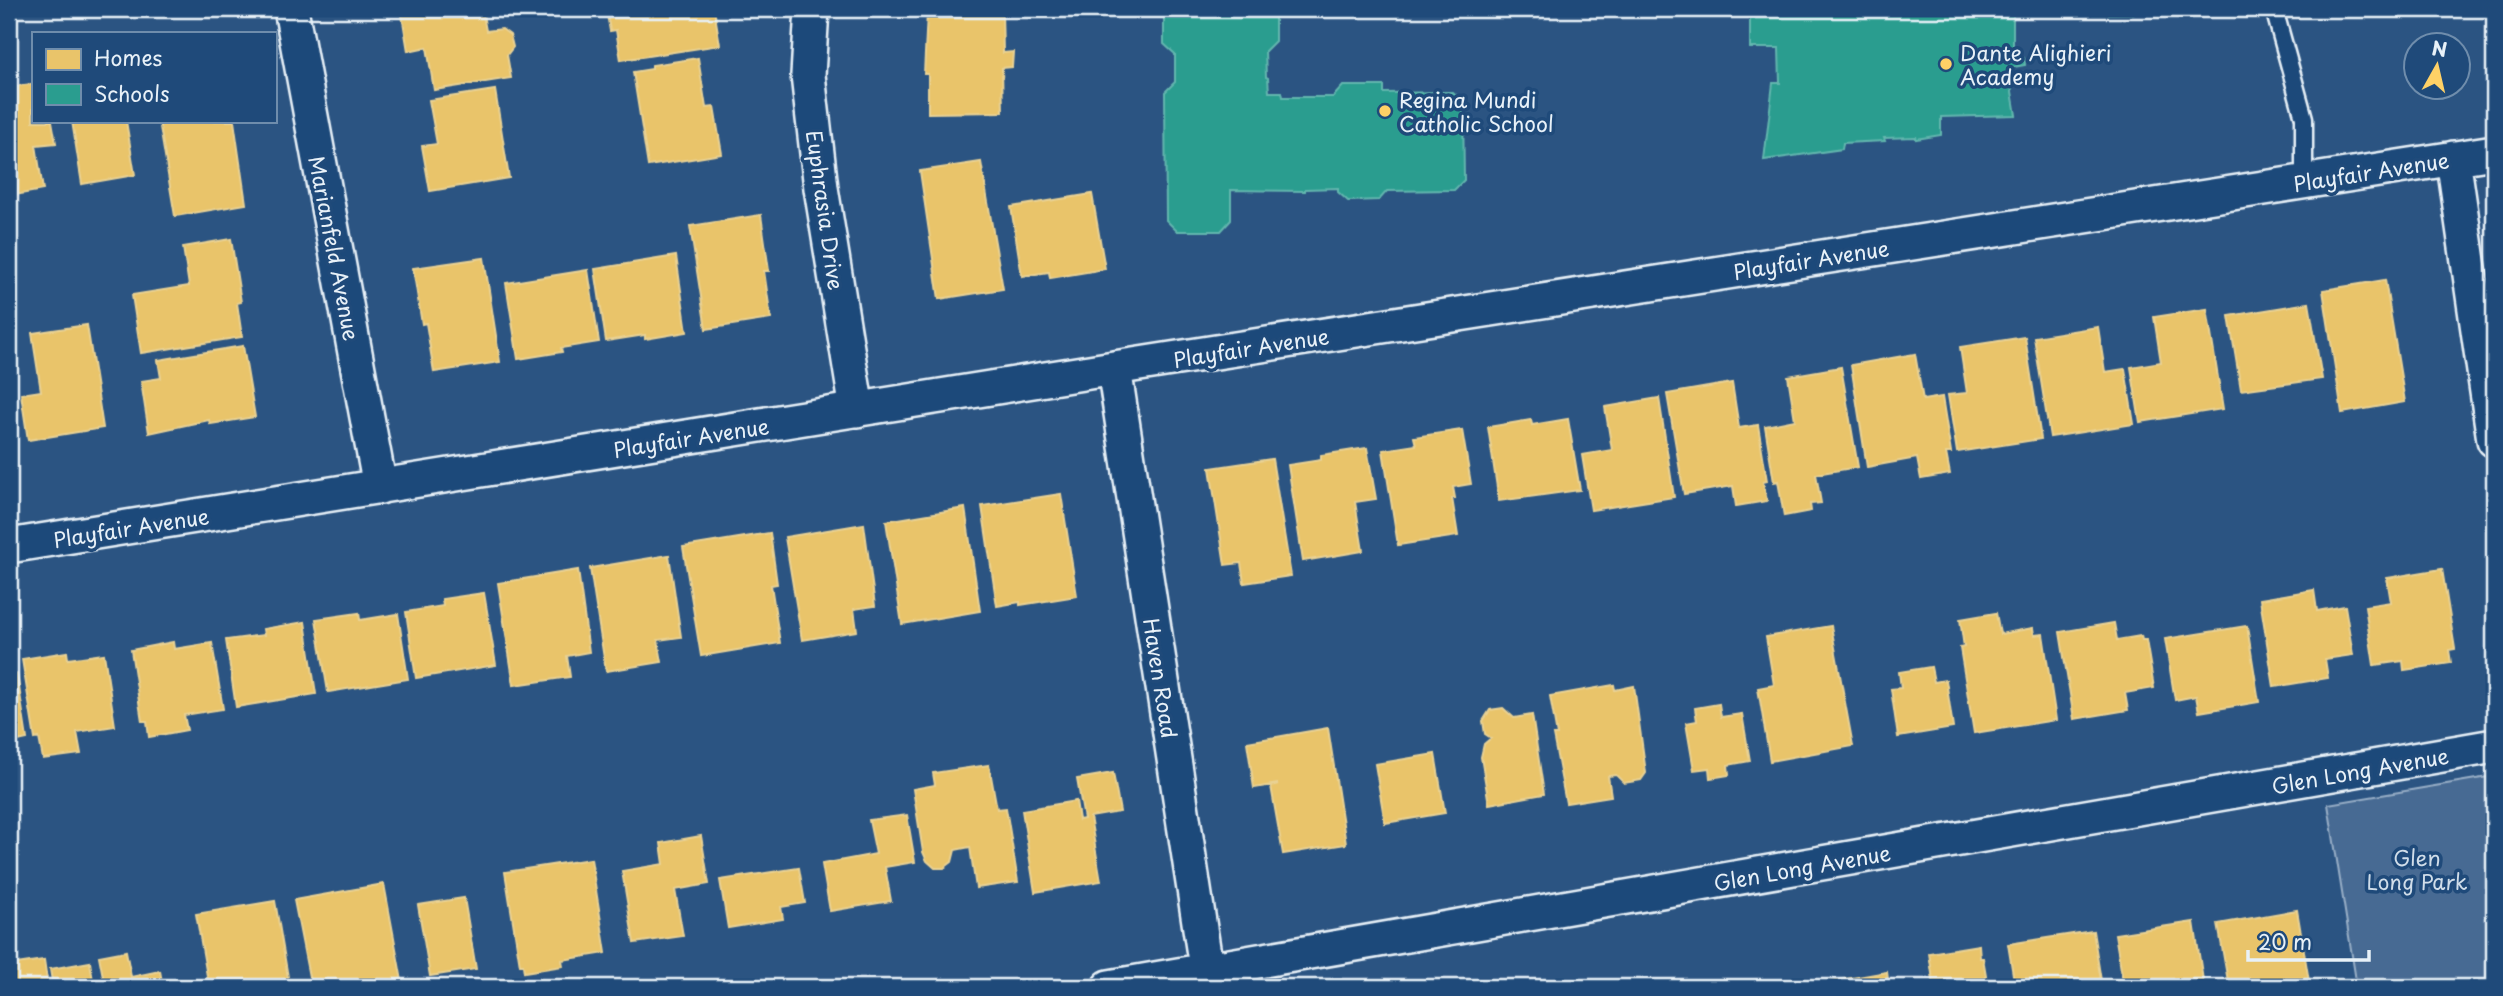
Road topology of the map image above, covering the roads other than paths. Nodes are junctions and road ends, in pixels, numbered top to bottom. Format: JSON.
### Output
{"nodes":[{"id":1,"x":291,"y":9,"type":"edge"},
{"id":2,"x":812,"y":9,"type":"edge"},
{"id":3,"x":2274,"y":9,"type":"edge"},
{"id":4,"x":2494,"y":152,"type":"edge"},
{"id":5,"x":2453,"y":158,"type":"junction"},
{"id":6,"x":2304,"y":182,"type":"junction"},
{"id":7,"x":1114,"y":368,"type":"junction"},
{"id":8,"x":857,"y":410,"type":"junction"},
{"id":9,"x":2494,"y":440,"type":"edge"},
{"id":10,"x":380,"y":487,"type":"junction"},
{"id":11,"x":9,"y":546,"type":"edge"},
{"id":12,"x":2494,"y":746,"type":"edge"},
{"id":13,"x":1208,"y":979,"type":"edge"},
{"id":14,"x":1109,"y":987,"type":"edge"}],
"edges":[{"from":1,"to":10,"type":"street","name":"Marianfeld Avenue"},
{"from":2,"to":8,"type":"street","name":"Euphrasia Drive"},
{"from":3,"to":6,"type":"lane"},
{"from":4,"to":5,"type":"street","name":"Playfair Avenue"},
{"from":5,"to":6,"type":"street","name":"Playfair Avenue"},
{"from":5,"to":9,"type":"street"},
{"from":6,"to":7,"type":"street","name":"Playfair Avenue"},
{"from":7,"to":8,"type":"street","name":"Playfair Avenue"},
{"from":7,"to":13,"type":"street","name":"Haven Road"},
{"from":8,"to":10,"type":"street","name":"Playfair Avenue"},
{"from":10,"to":11,"type":"street","name":"Playfair Avenue"},
{"from":12,"to":13,"type":"street","name":"Glen Long Avenue"},
{"from":13,"to":14,"type":"street","name":"Glen Long Avenue"}]}
